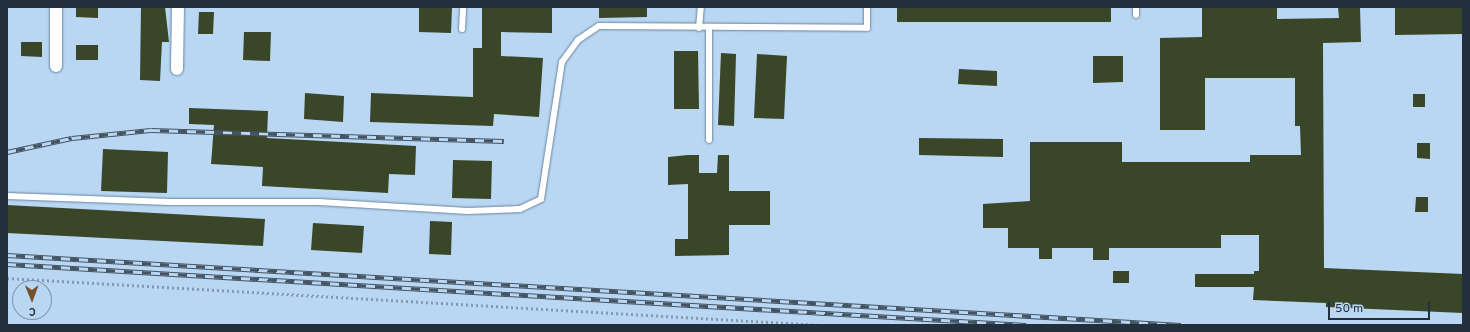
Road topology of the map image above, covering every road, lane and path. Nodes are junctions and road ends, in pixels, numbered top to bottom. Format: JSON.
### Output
{"nodes":[{"id":1,"x":56,"y":7,"type":"edge"},
{"id":2,"x":178,"y":7,"type":"edge"},
{"id":3,"x":463,"y":7,"type":"edge"},
{"id":4,"x":701,"y":7,"type":"edge"},
{"id":5,"x":867,"y":7,"type":"edge"},
{"id":6,"x":1136,"y":7,"type":"edge"},
{"id":7,"x":1136,"y":15,"type":"dead end"},
{"id":8,"x":699,"y":28,"type":"junction"},
{"id":9,"x":710,"y":28,"type":"junction"},
{"id":10,"x":462,"y":29,"type":"dead end"},
{"id":11,"x":56,"y":66,"type":"dead end"},
{"id":12,"x":177,"y":69,"type":"dead end"},
{"id":13,"x":709,"y":140,"type":"dead end"},
{"id":14,"x":7,"y":196,"type":"edge"},
{"id":15,"x":7,"y":278,"type":"edge"},
{"id":16,"x":821,"y":325,"type":"edge"}],
"edges":[{"from":1,"to":11,"type":"street"},
{"from":2,"to":12,"type":"street"},
{"from":3,"to":10,"type":"lane"},
{"from":4,"to":8,"type":"lane"},
{"from":5,"to":9,"type":"lane"},
{"from":6,"to":7,"type":"lane"},
{"from":8,"to":9,"type":"lane"},
{"from":8,"to":14,"type":"lane"},
{"from":9,"to":13,"type":"lane"},
{"from":15,"to":16,"type":"path"}]}
